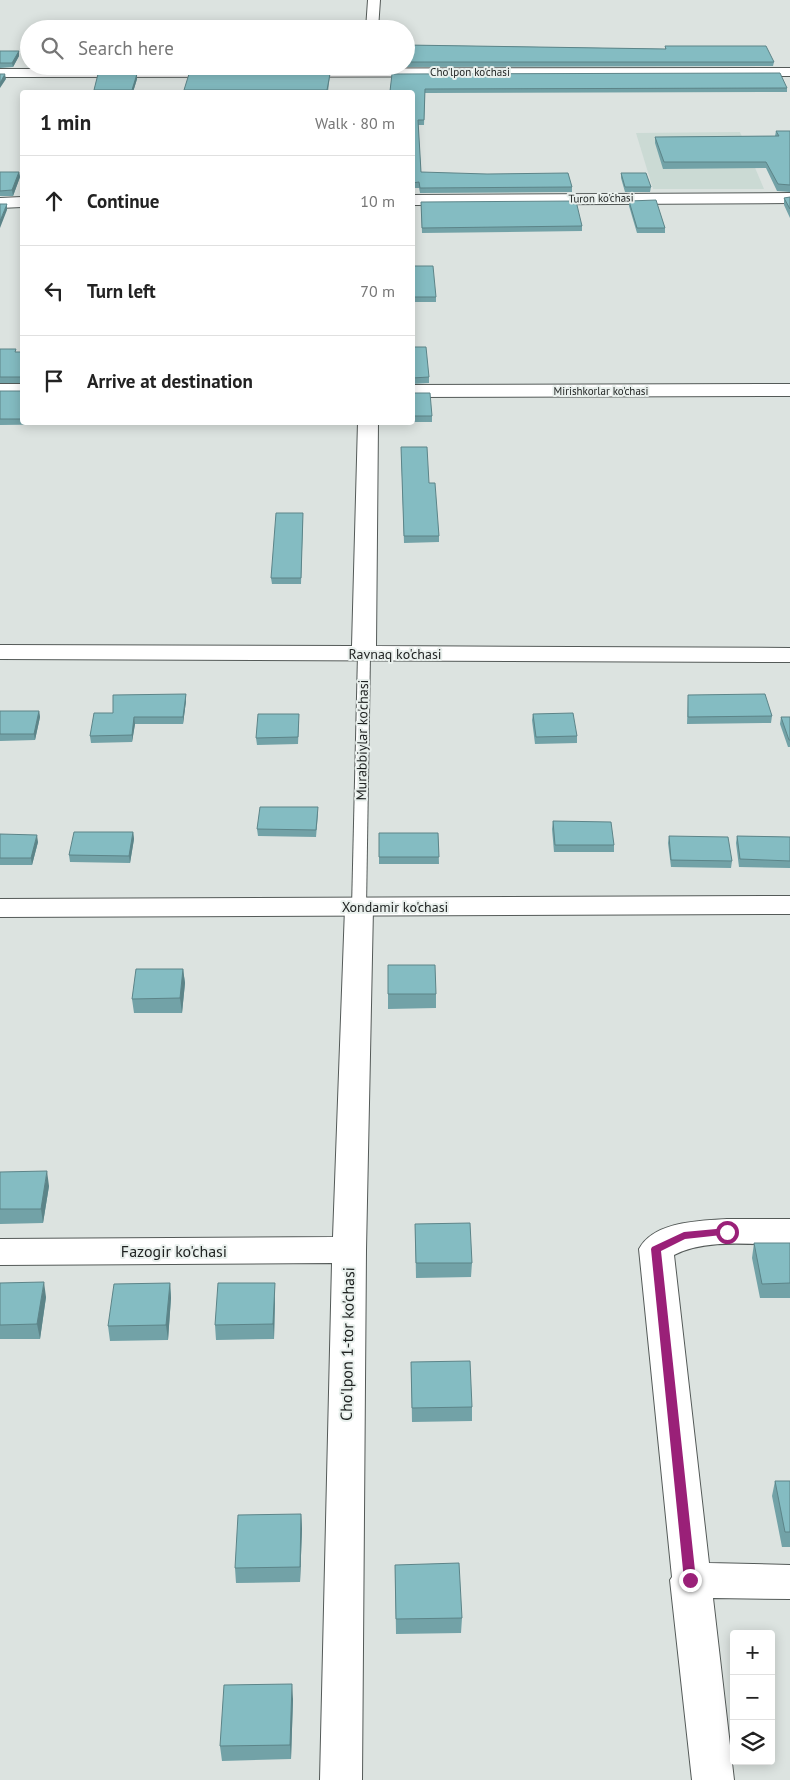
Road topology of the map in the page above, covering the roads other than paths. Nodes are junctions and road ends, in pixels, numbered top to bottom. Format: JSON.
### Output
{"nodes":[{"id":1,"x":374,"y":0,"type":"edge"},
{"id":2,"x":373,"y":20,"type":"edge"},
{"id":3,"x":790,"y":72,"type":"edge"},
{"id":4,"x":0,"y":73,"type":"edge"},
{"id":5,"x":20,"y":73,"type":"edge"},
{"id":6,"x":415,"y":75,"type":"edge"},
{"id":7,"x":790,"y":198,"type":"edge"},
{"id":8,"x":415,"y":200,"type":"edge"},
{"id":9,"x":0,"y":202,"type":"edge"},
{"id":10,"x":20,"y":202,"type":"edge"},
{"id":11,"x":0,"y":390,"type":"edge"},
{"id":12,"x":20,"y":390,"type":"edge"},
{"id":13,"x":790,"y":390,"type":"edge"},
{"id":14,"x":415,"y":391,"type":"edge"},
{"id":15,"x":368,"y":425,"type":"edge"},
{"id":16,"x":0,"y":652,"type":"edge"},
{"id":17,"x":364,"y":654,"type":"junction"},
{"id":18,"x":790,"y":655,"type":"edge"},
{"id":19,"x":790,"y":905,"type":"edge"},
{"id":20,"x":0,"y":908,"type":"edge"},
{"id":21,"x":359,"y":908,"type":"junction"},
{"id":22,"x":790,"y":1232,"type":"edge"},
{"id":23,"x":349,"y":1250,"type":"junction"},
{"id":24,"x":0,"y":1252,"type":"edge"},
{"id":25,"x":690,"y":1580,"type":"junction"},
{"id":26,"x":790,"y":1582,"type":"edge"},
{"id":27,"x":341,"y":1780,"type":"edge"},
{"id":28,"x":713,"y":1780,"type":"edge"}],
"edges":[{"from":1,"to":2,"type":"street"},
{"from":3,"to":6,"type":"street","name":"Cho'lpon ko'chasi"},
{"from":4,"to":5,"type":"street","name":"Cho'lpon ko'chasi"},
{"from":7,"to":8,"type":"street","name":"Turon ko'chasi"},
{"from":9,"to":10,"type":"street"},
{"from":11,"to":12,"type":"street"},
{"from":13,"to":14,"type":"street","name":"Mirishkorlar ko'chasi"},
{"from":15,"to":17,"type":"street","name":"Murabbiylar ko'chasi"},
{"from":16,"to":17,"type":"street","name":"Ravnaq ko'chasi"},
{"from":17,"to":18,"type":"street","name":"Ravnaq ko'chasi"},
{"from":17,"to":21,"type":"lane","name":"Murabbiylar ko'chasi"},
{"from":19,"to":21,"type":"street","name":"Xondamir ko'chasi"},
{"from":20,"to":21,"type":"street","name":"Xondamir ko'chasi"},
{"from":21,"to":23,"type":"street","name":"Cho'lpon 1-tor ko'chasi"},
{"from":22,"to":25,"type":"street"},
{"from":23,"to":24,"type":"street","name":"Fazogir ko'chasi"},
{"from":23,"to":27,"type":"street","name":"Cho'lpon 1-tor ko'chasi"},
{"from":25,"to":26,"type":"street"},
{"from":25,"to":28,"type":"street"}]}
